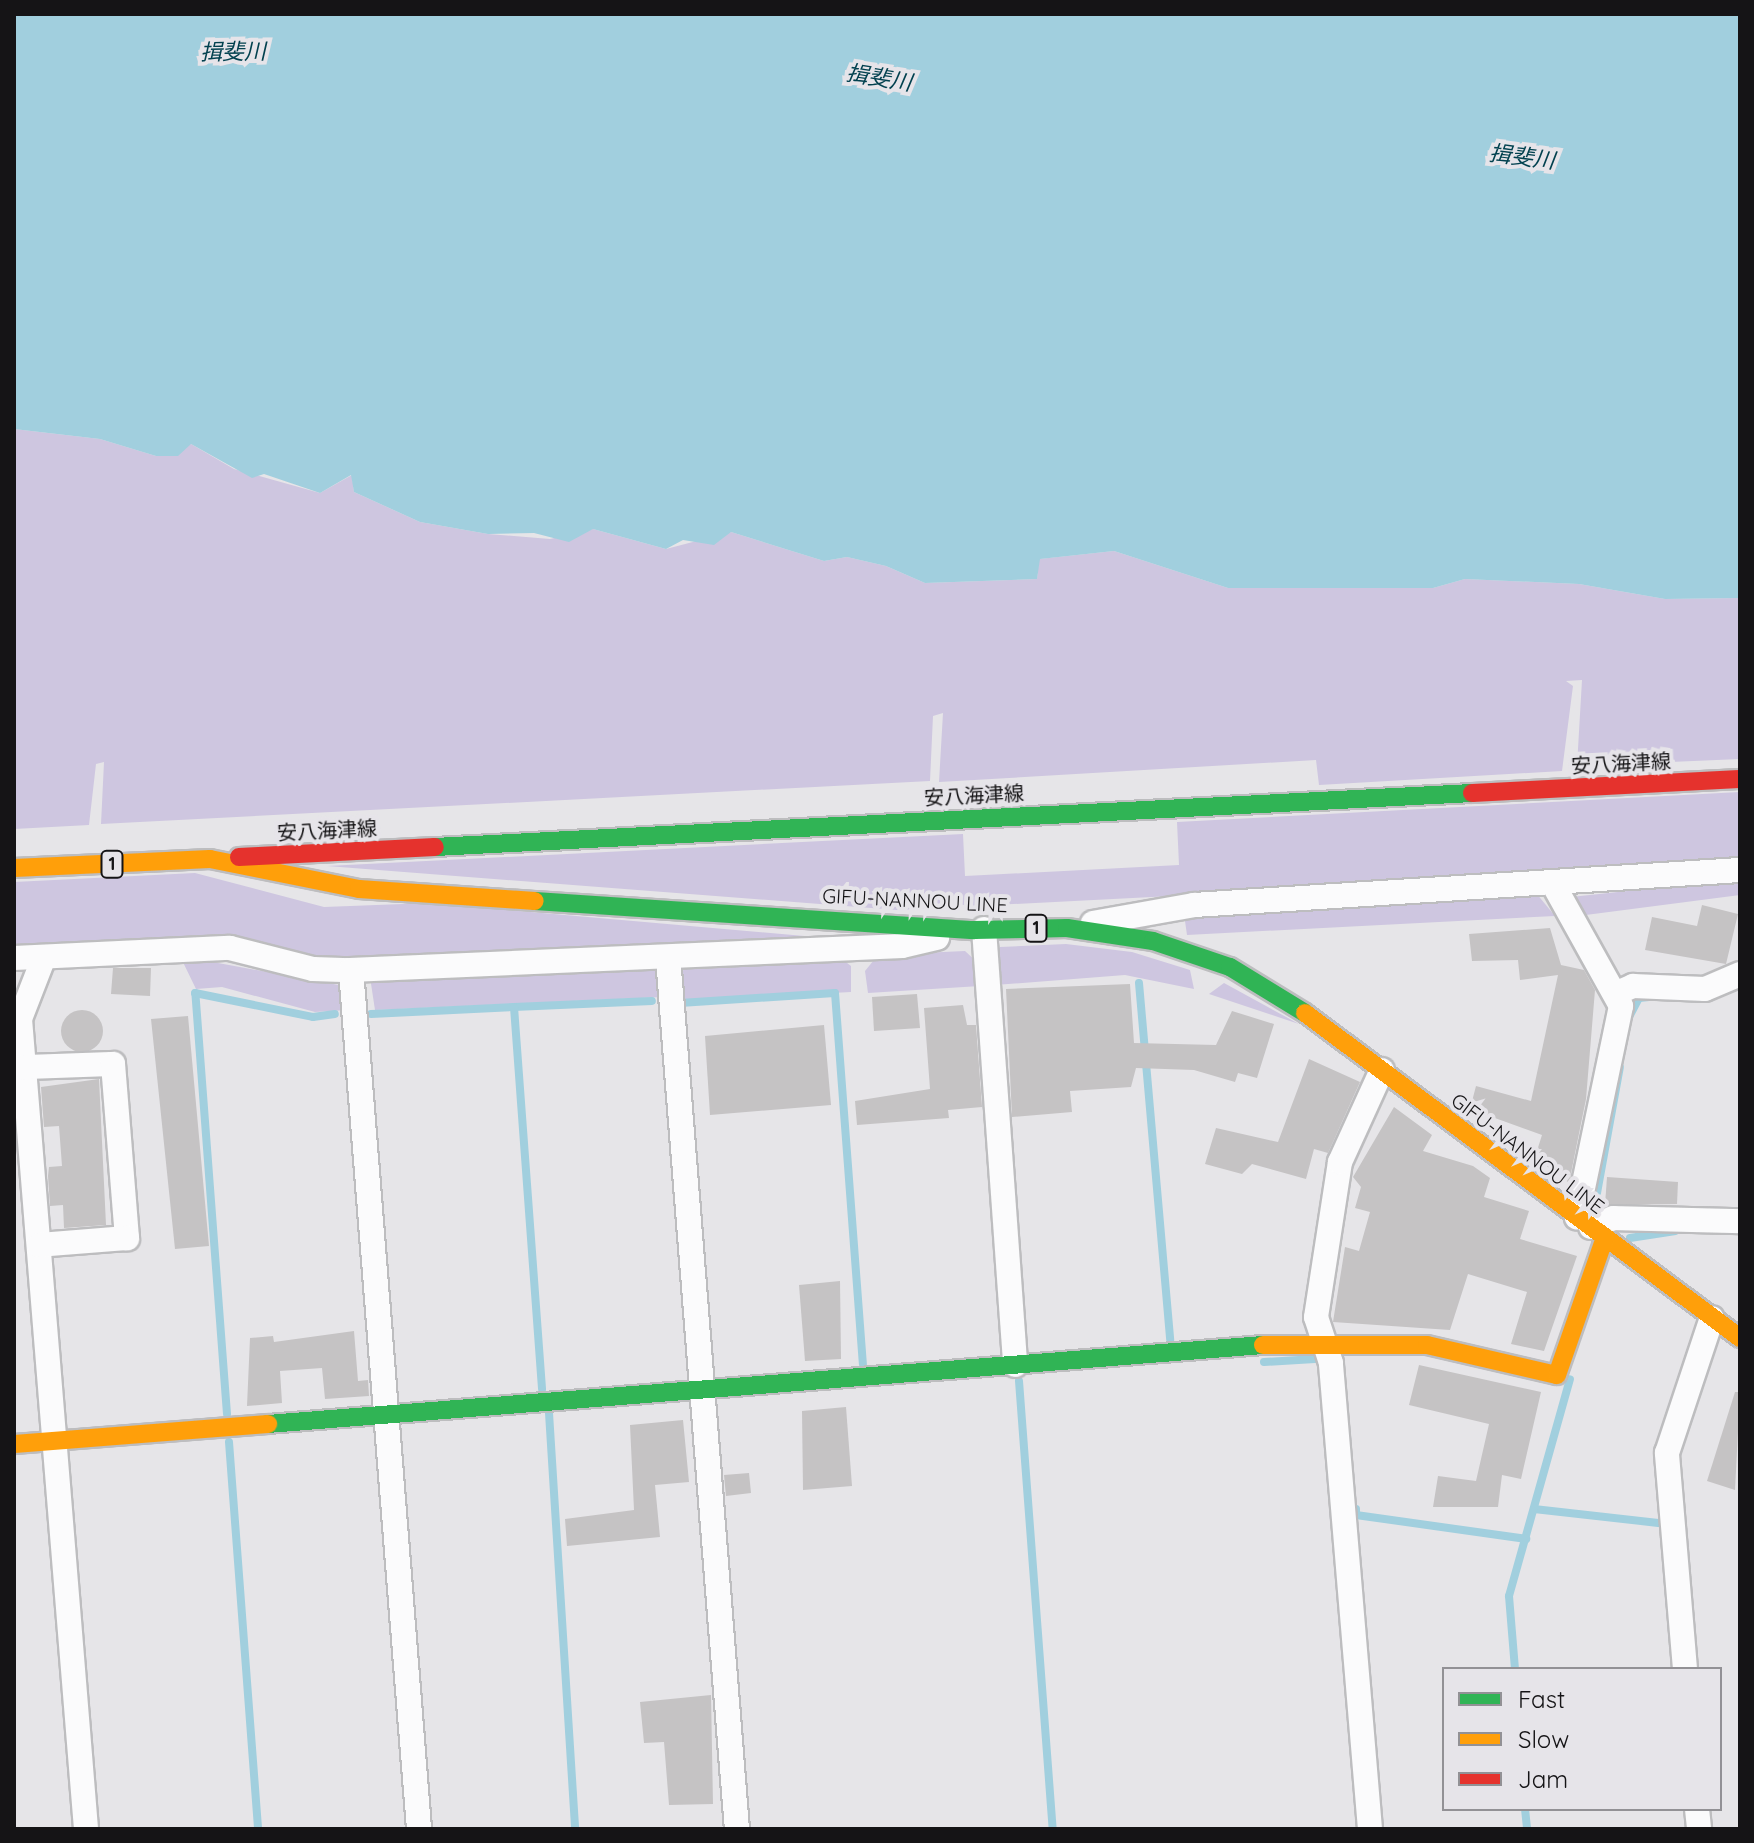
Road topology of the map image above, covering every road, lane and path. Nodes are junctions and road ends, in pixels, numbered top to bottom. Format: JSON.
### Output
{"nodes":[{"id":1,"x":1740,"y":779,"type":"edge"},
{"id":2,"x":210,"y":859,"type":"junction"},
{"id":3,"x":14,"y":868,"type":"edge"},
{"id":4,"x":1740,"y":870,"type":"edge"},
{"id":5,"x":1552,"y":882,"type":"junction"},
{"id":6,"x":1067,"y":928,"type":"junction"},
{"id":7,"x":979,"y":929,"type":"junction"},
{"id":8,"x":44,"y":957,"type":"junction"},
{"id":9,"x":668,"y":957,"type":"junction"},
{"id":10,"x":14,"y":958,"type":"edge"},
{"id":11,"x":351,"y":970,"type":"junction"},
{"id":12,"x":1740,"y":974,"type":"edge"},
{"id":13,"x":1615,"y":994,"type":"junction"},
{"id":14,"x":25,"y":1067,"type":"junction"},
{"id":15,"x":1382,"y":1070,"type":"junction"},
{"id":16,"x":1740,"y":1221,"type":"edge"},
{"id":17,"x":1591,"y":1227,"type":"junction"},
{"id":18,"x":39,"y":1245,"type":"junction"},
{"id":19,"x":1712,"y":1318,"type":"junction"},
{"id":20,"x":1740,"y":1338,"type":"edge"},
{"id":21,"x":1319,"y":1341,"type":"junction"},
{"id":22,"x":1015,"y":1365,"type":"junction"},
{"id":23,"x":702,"y":1392,"type":"junction"},
{"id":24,"x":387,"y":1414,"type":"junction"},
{"id":25,"x":55,"y":1441,"type":"junction"},
{"id":26,"x":14,"y":1444,"type":"edge"},
{"id":27,"x":1685,"y":1667,"type":"edge"},
{"id":28,"x":86,"y":1829,"type":"edge"},
{"id":29,"x":419,"y":1829,"type":"edge"},
{"id":30,"x":737,"y":1829,"type":"edge"},
{"id":31,"x":1370,"y":1829,"type":"edge"}],
"edges":[{"from":1,"to":2,"type":"main road","name":"安八海津線"},
{"from":2,"to":3,"type":"main road","name":"GIFU-NANNOU LINE","number":"1"},
{"from":2,"to":7,"type":"main road","name":"GIFU-NANNOU LINE","number":"1"},
{"from":4,"to":5,"type":"street"},
{"from":5,"to":6,"type":"street"},
{"from":5,"to":13,"type":"street"},
{"from":6,"to":7,"type":"main road","name":"GIFU-NANNOU LINE","number":"1"},
{"from":6,"to":15,"type":"main road","name":"GIFU-NANNOU LINE","number":"1"},
{"from":7,"to":9,"type":"street"},
{"from":7,"to":22,"type":"street"},
{"from":8,"to":10,"type":"street"},
{"from":8,"to":11,"type":"street"},
{"from":8,"to":14,"type":"street"},
{"from":9,"to":11,"type":"street"},
{"from":9,"to":23,"type":"street"},
{"from":11,"to":24,"type":"street"},
{"from":12,"to":13,"type":"street"},
{"from":13,"to":17,"type":"street"},
{"from":14,"to":18,"type":"street"},
{"from":14,"to":18,"type":"street"},
{"from":15,"to":17,"type":"main road","name":"GIFU-NANNOU LINE","number":"1"},
{"from":15,"to":21,"type":"street"},
{"from":16,"to":17,"type":"street"},
{"from":17,"to":19,"type":"main road","name":"GIFU-NANNOU LINE","number":"1"},
{"from":17,"to":21,"type":"main road"},
{"from":18,"to":25,"type":"street"},
{"from":19,"to":20,"type":"main road","name":"GIFU-NANNOU LINE","number":"1"},
{"from":19,"to":27,"type":"street"},
{"from":21,"to":22,"type":"main road"},
{"from":21,"to":31,"type":"street"},
{"from":22,"to":23,"type":"main road"},
{"from":23,"to":24,"type":"main road"},
{"from":23,"to":30,"type":"street"},
{"from":24,"to":25,"type":"main road"},
{"from":24,"to":29,"type":"street"},
{"from":25,"to":26,"type":"main road"},
{"from":25,"to":28,"type":"street"}]}
